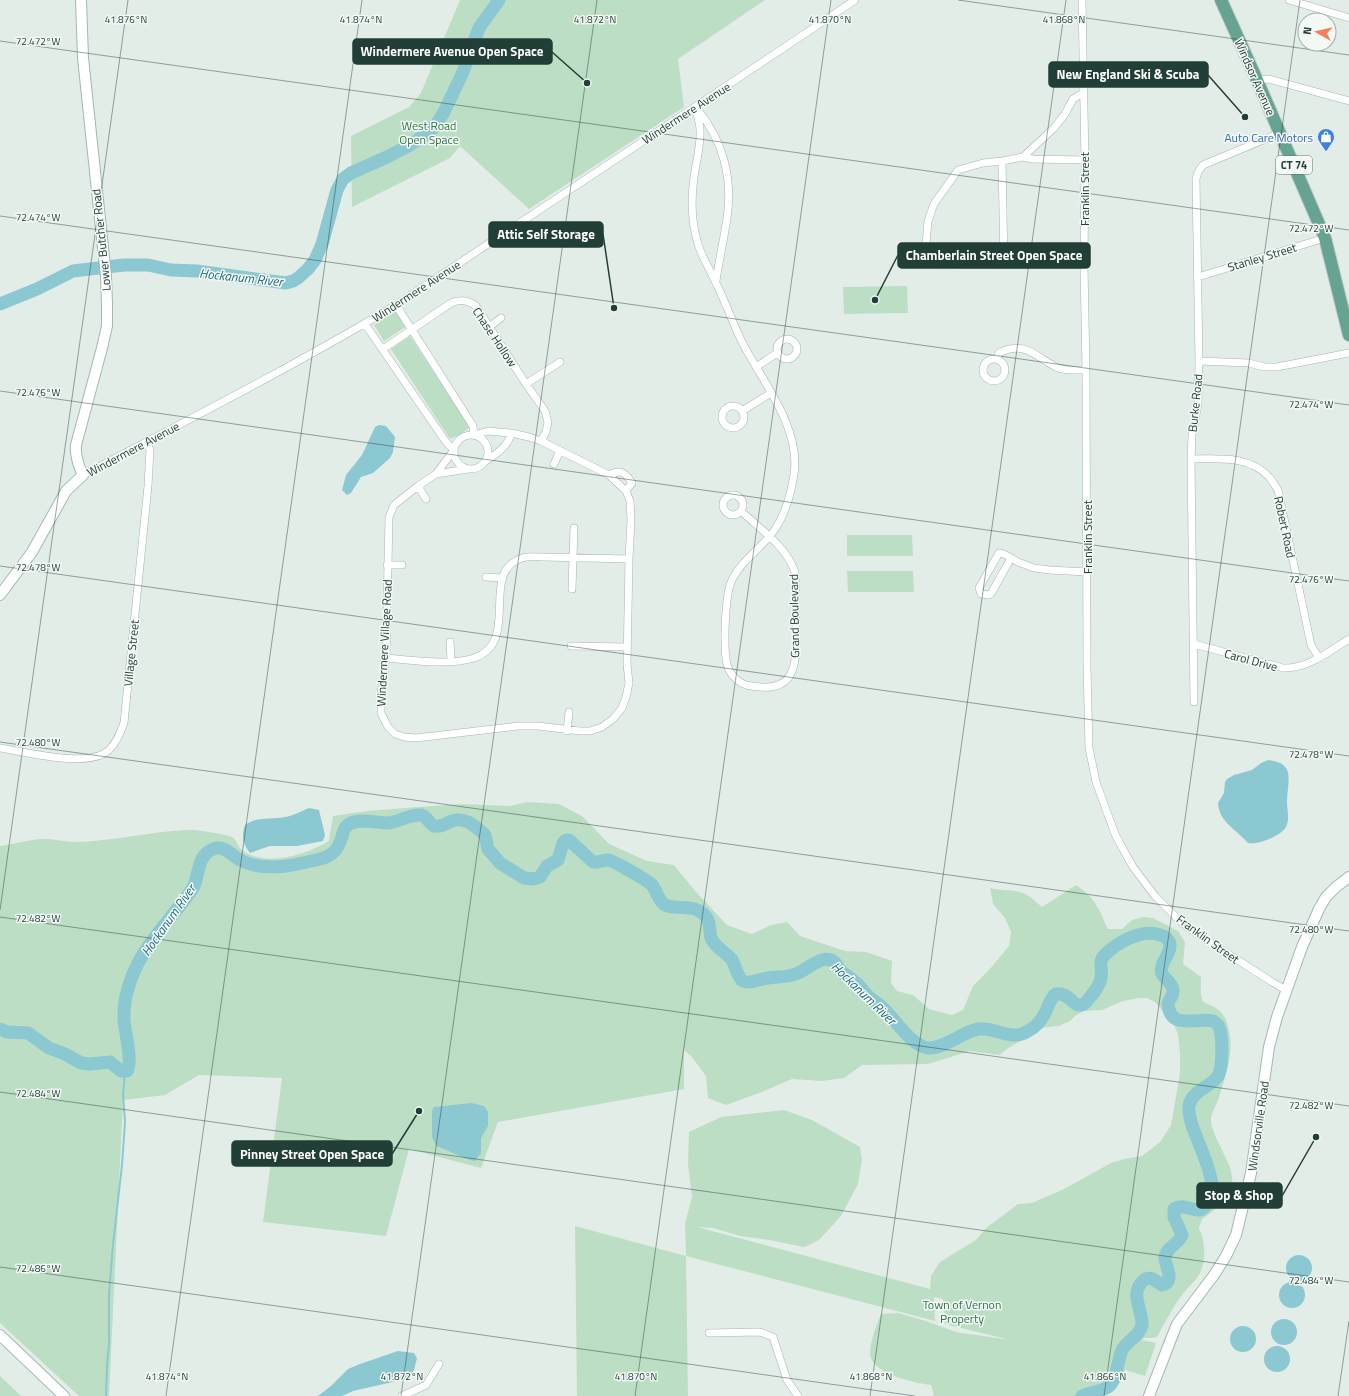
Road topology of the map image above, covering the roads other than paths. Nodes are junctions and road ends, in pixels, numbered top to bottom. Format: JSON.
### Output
{"nodes":[{"id":1,"x":81,"y":0,"type":"edge"},
{"id":2,"x":855,"y":0,"type":"edge"},
{"id":3,"x":1082,"y":0,"type":"edge"},
{"id":4,"x":1221,"y":0,"type":"edge"},
{"id":5,"x":1289,"y":0,"type":"edge"},
{"id":6,"x":1349,"y":18,"type":"edge"},
{"id":7,"x":1257,"y":80,"type":"junction"},
{"id":8,"x":1083,"y":92,"type":"junction"},
{"id":9,"x":1349,"y":101,"type":"edge"},
{"id":10,"x":695,"y":107,"type":"junction"},
{"id":11,"x":1280,"y":133,"type":"junction"},
{"id":12,"x":1023,"y":157,"type":"junction"},
{"id":13,"x":1085,"y":160,"type":"junction"},
{"id":14,"x":1002,"y":161,"type":"junction"},
{"id":15,"x":1325,"y":238,"type":"junction"},
{"id":16,"x":1004,"y":264,"type":"junction"},
{"id":17,"x":1084,"y":265,"type":"junction"},
{"id":18,"x":1198,"y":277,"type":"junction"},
{"id":19,"x":716,"y":282,"type":"junction"},
{"id":20,"x":396,"y":305,"type":"junction"},
{"id":21,"x":502,"y":318,"type":"dead end"},
{"id":22,"x":1348,"y":322,"type":"edge"},
{"id":23,"x":365,"y":324,"type":"junction"},
{"id":24,"x":489,"y":327,"type":"junction"},
{"id":25,"x":411,"y":329,"type":"junction"},
{"id":26,"x":1349,"y":335,"type":"edge"},
{"id":27,"x":383,"y":349,"type":"junction"},
{"id":28,"x":777,"y":353,"type":"dead end"},
{"id":29,"x":1349,"y":353,"type":"edge"},
{"id":30,"x":996,"y":359,"type":"dead end"},
{"id":31,"x":1199,"y":361,"type":"junction"},
{"id":32,"x":560,"y":362,"type":"dead end"},
{"id":33,"x":756,"y":367,"type":"junction"},
{"id":34,"x":1086,"y":370,"type":"junction"},
{"id":35,"x":526,"y":384,"type":"junction"},
{"id":36,"x":772,"y":394,"type":"junction"},
{"id":37,"x":742,"y":411,"type":"dead end"},
{"id":38,"x":511,"y":433,"type":"junction"},
{"id":39,"x":474,"y":435,"type":"junction"},
{"id":40,"x":541,"y":441,"type":"junction"},
{"id":41,"x":147,"y":442,"type":"junction"},
{"id":42,"x":454,"y":450,"type":"junction"},
{"id":43,"x":560,"y":451,"type":"junction"},
{"id":44,"x":1191,"y":459,"type":"junction"},
{"id":45,"x":486,"y":461,"type":"junction"},
{"id":46,"x":554,"y":464,"type":"dead end"},
{"id":47,"x":468,"y":469,"type":"junction"},
{"id":48,"x":436,"y":474,"type":"junction"},
{"id":49,"x":83,"y":475,"type":"junction"},
{"id":50,"x":609,"y":475,"type":"junction"},
{"id":51,"x":418,"y":486,"type":"junction"},
{"id":52,"x":626,"y":491,"type":"junction"},
{"id":53,"x":426,"y":499,"type":"dead end"},
{"id":54,"x":741,"y":511,"type":"dead end"},
{"id":55,"x":574,"y":528,"type":"dead end"},
{"id":56,"x":768,"y":537,"type":"junction"},
{"id":57,"x":573,"y":558,"type":"junction"},
{"id":58,"x":1011,"y":558,"type":"junction"},
{"id":59,"x":629,"y":559,"type":"junction"},
{"id":60,"x":387,"y":565,"type":"junction"},
{"id":61,"x":402,"y":565,"type":"dead end"},
{"id":62,"x":1087,"y":572,"type":"junction"},
{"id":63,"x":486,"y":576,"type":"dead end"},
{"id":64,"x":503,"y":578,"type":"junction"},
{"id":65,"x":572,"y":589,"type":"dead end"},
{"id":66,"x":0,"y":594,"type":"edge"},
{"id":67,"x":1349,"y":640,"type":"edge"},
{"id":68,"x":450,"y":642,"type":"dead end"},
{"id":69,"x":1194,"y":644,"type":"junction"},
{"id":70,"x":572,"y":646,"type":"dead end"},
{"id":71,"x":627,"y":647,"type":"junction"},
{"id":72,"x":386,"y":658,"type":"junction"},
{"id":73,"x":1319,"y":658,"type":"junction"},
{"id":74,"x":451,"y":661,"type":"junction"},
{"id":75,"x":1194,"y":702,"type":"dead end"},
{"id":76,"x":569,"y":712,"type":"dead end"},
{"id":77,"x":567,"y":730,"type":"junction"},
{"id":78,"x":0,"y":748,"type":"edge"},
{"id":79,"x":1349,"y":877,"type":"edge"},
{"id":80,"x":1286,"y":990,"type":"junction"},
{"id":81,"x":709,"y":1333,"type":"dead end"},
{"id":82,"x":0,"y":1335,"type":"edge"},
{"id":83,"x":438,"y":1364,"type":"dead end"},
{"id":84,"x":1151,"y":1395,"type":"edge"},
{"id":85,"x":64,"y":1396,"type":"edge"},
{"id":86,"x":402,"y":1396,"type":"edge"},
{"id":87,"x":798,"y":1396,"type":"edge"}],
"edges":[{"from":1,"to":49,"type":"main road","name":"Lower Butcher Road"},
{"from":2,"to":10,"type":"street","name":"Windermere Avenue"},
{"from":3,"to":8,"type":"street","name":"Franklin Street"},
{"from":4,"to":7,"type":"main road","name":"Windsor Avenue","number":"CT 74"},
{"from":5,"to":6,"type":"street"},
{"from":7,"to":9,"type":"street"},
{"from":7,"to":11,"type":"main road","name":"Windsor Avenue","number":"CT 74"},
{"from":8,"to":12,"type":"street"},
{"from":8,"to":13,"type":"street","name":"Franklin Street"},
{"from":10,"to":19,"type":"street","name":"Grand Boulevard"},
{"from":10,"to":19,"type":"street"},
{"from":10,"to":20,"type":"street","name":"Windermere Avenue"},
{"from":11,"to":15,"type":"main road","name":"Windsor Avenue","number":"CT 74"},
{"from":11,"to":18,"type":"street","name":"Burke Road"},
{"from":12,"to":13,"type":"street"},
{"from":12,"to":14,"type":"street"},
{"from":13,"to":17,"type":"street","name":"Franklin Street"},
{"from":14,"to":16,"type":"street"},
{"from":14,"to":16,"type":"street"},
{"from":15,"to":18,"type":"street","name":"Stanley Street"},
{"from":15,"to":22,"type":"main road","name":"Windsor Avenue","number":"CT 74"},
{"from":16,"to":17,"type":"street"},
{"from":17,"to":34,"type":"street","name":"Franklin Street"},
{"from":18,"to":31,"type":"street","name":"Burke Road"},
{"from":19,"to":33,"type":"street","name":"Grand Boulevard"},
{"from":20,"to":23,"type":"street","name":"Windermere Avenue"},
{"from":20,"to":25,"type":"street"},
{"from":21,"to":24,"type":"street"},
{"from":22,"to":26,"type":"main road","name":"Windsor Avenue","number":"CT 74"},
{"from":23,"to":27,"type":"street"},
{"from":23,"to":41,"type":"street","name":"Windermere Avenue"},
{"from":24,"to":25,"type":"street","name":"Chase Hollow"},
{"from":24,"to":35,"type":"street","name":"Chase Hollow"},
{"from":25,"to":27,"type":"street","name":"Chase Hollow"},
{"from":25,"to":39,"type":"street"},
{"from":27,"to":42,"type":"street"},
{"from":28,"to":33,"type":"street"},
{"from":29,"to":31,"type":"street"},
{"from":30,"to":34,"type":"street"},
{"from":31,"to":44,"type":"street","name":"Burke Road"},
{"from":32,"to":35,"type":"street"},
{"from":33,"to":36,"type":"street","name":"Grand Boulevard"},
{"from":34,"to":62,"type":"street","name":"Franklin Street"},
{"from":35,"to":40,"type":"street","name":"Chase Hollow"},
{"from":36,"to":37,"type":"street"},
{"from":36,"to":56,"type":"street","name":"Grand Boulevard"},
{"from":38,"to":39,"type":"street","name":"Windermere Village Road"},
{"from":38,"to":40,"type":"street","name":"Windermere Village Road"},
{"from":38,"to":45,"type":"street","name":"Windermere Village Road"},
{"from":39,"to":42,"type":"street","name":"Windermere Village Road"},
{"from":39,"to":45,"type":"street"},
{"from":40,"to":43,"type":"street","name":"Windermere Village Road"},
{"from":41,"to":49,"type":"street","name":"Windermere Avenue"},
{"from":41,"to":78,"type":"street","name":"Village Street"},
{"from":42,"to":47,"type":"street"},
{"from":42,"to":48,"type":"street","name":"Windermere Village Road"},
{"from":43,"to":46,"type":"street"},
{"from":43,"to":50,"type":"street","name":"Windermere Village Road"},
{"from":44,"to":69,"type":"street","name":"Burke Road"},
{"from":44,"to":73,"type":"street","name":"Robert Road"},
{"from":45,"to":47,"type":"street","name":"Windermere Village Road"},
{"from":47,"to":48,"type":"street","name":"Windermere Village Road"},
{"from":48,"to":51,"type":"street","name":"Windermere Village Road"},
{"from":49,"to":66,"type":"main road","name":"Windermere Avenue"},
{"from":50,"to":52,"type":"street","name":"Windermere Village Road"},
{"from":50,"to":52,"type":"street","name":"Windermere Village Road"},
{"from":51,"to":53,"type":"street"},
{"from":51,"to":60,"type":"street","name":"Windermere Village Road"},
{"from":52,"to":59,"type":"street","name":"Windermere Village Road"},
{"from":54,"to":56,"type":"street"},
{"from":55,"to":57,"type":"street"},
{"from":56,"to":56,"type":"street","name":"Grand Boulevard"},
{"from":57,"to":59,"type":"street"},
{"from":57,"to":64,"type":"street"},
{"from":57,"to":65,"type":"street"},
{"from":58,"to":58,"type":"street"},
{"from":58,"to":62,"type":"street"},
{"from":59,"to":71,"type":"street","name":"Windermere Village Road"},
{"from":60,"to":61,"type":"street"},
{"from":60,"to":72,"type":"street","name":"Windermere Village Road"},
{"from":62,"to":80,"type":"street","name":"Franklin Street"},
{"from":63,"to":64,"type":"street"},
{"from":64,"to":74,"type":"street"},
{"from":67,"to":73,"type":"street","name":"Carol Drive"},
{"from":68,"to":74,"type":"street"},
{"from":69,"to":73,"type":"street","name":"Carol Drive"},
{"from":69,"to":75,"type":"street","name":"Burke Road"},
{"from":70,"to":71,"type":"street"},
{"from":71,"to":77,"type":"street","name":"Windermere Village Road"},
{"from":72,"to":74,"type":"street"},
{"from":72,"to":77,"type":"street","name":"Windermere Village Road"},
{"from":76,"to":77,"type":"street"},
{"from":79,"to":80,"type":"main road","name":"Windsorville Road"},
{"from":80,"to":84,"type":"main road","name":"Windsorville Road"},
{"from":81,"to":87,"type":"street"},
{"from":82,"to":85,"type":"main road"},
{"from":83,"to":86,"type":"street"}]}
